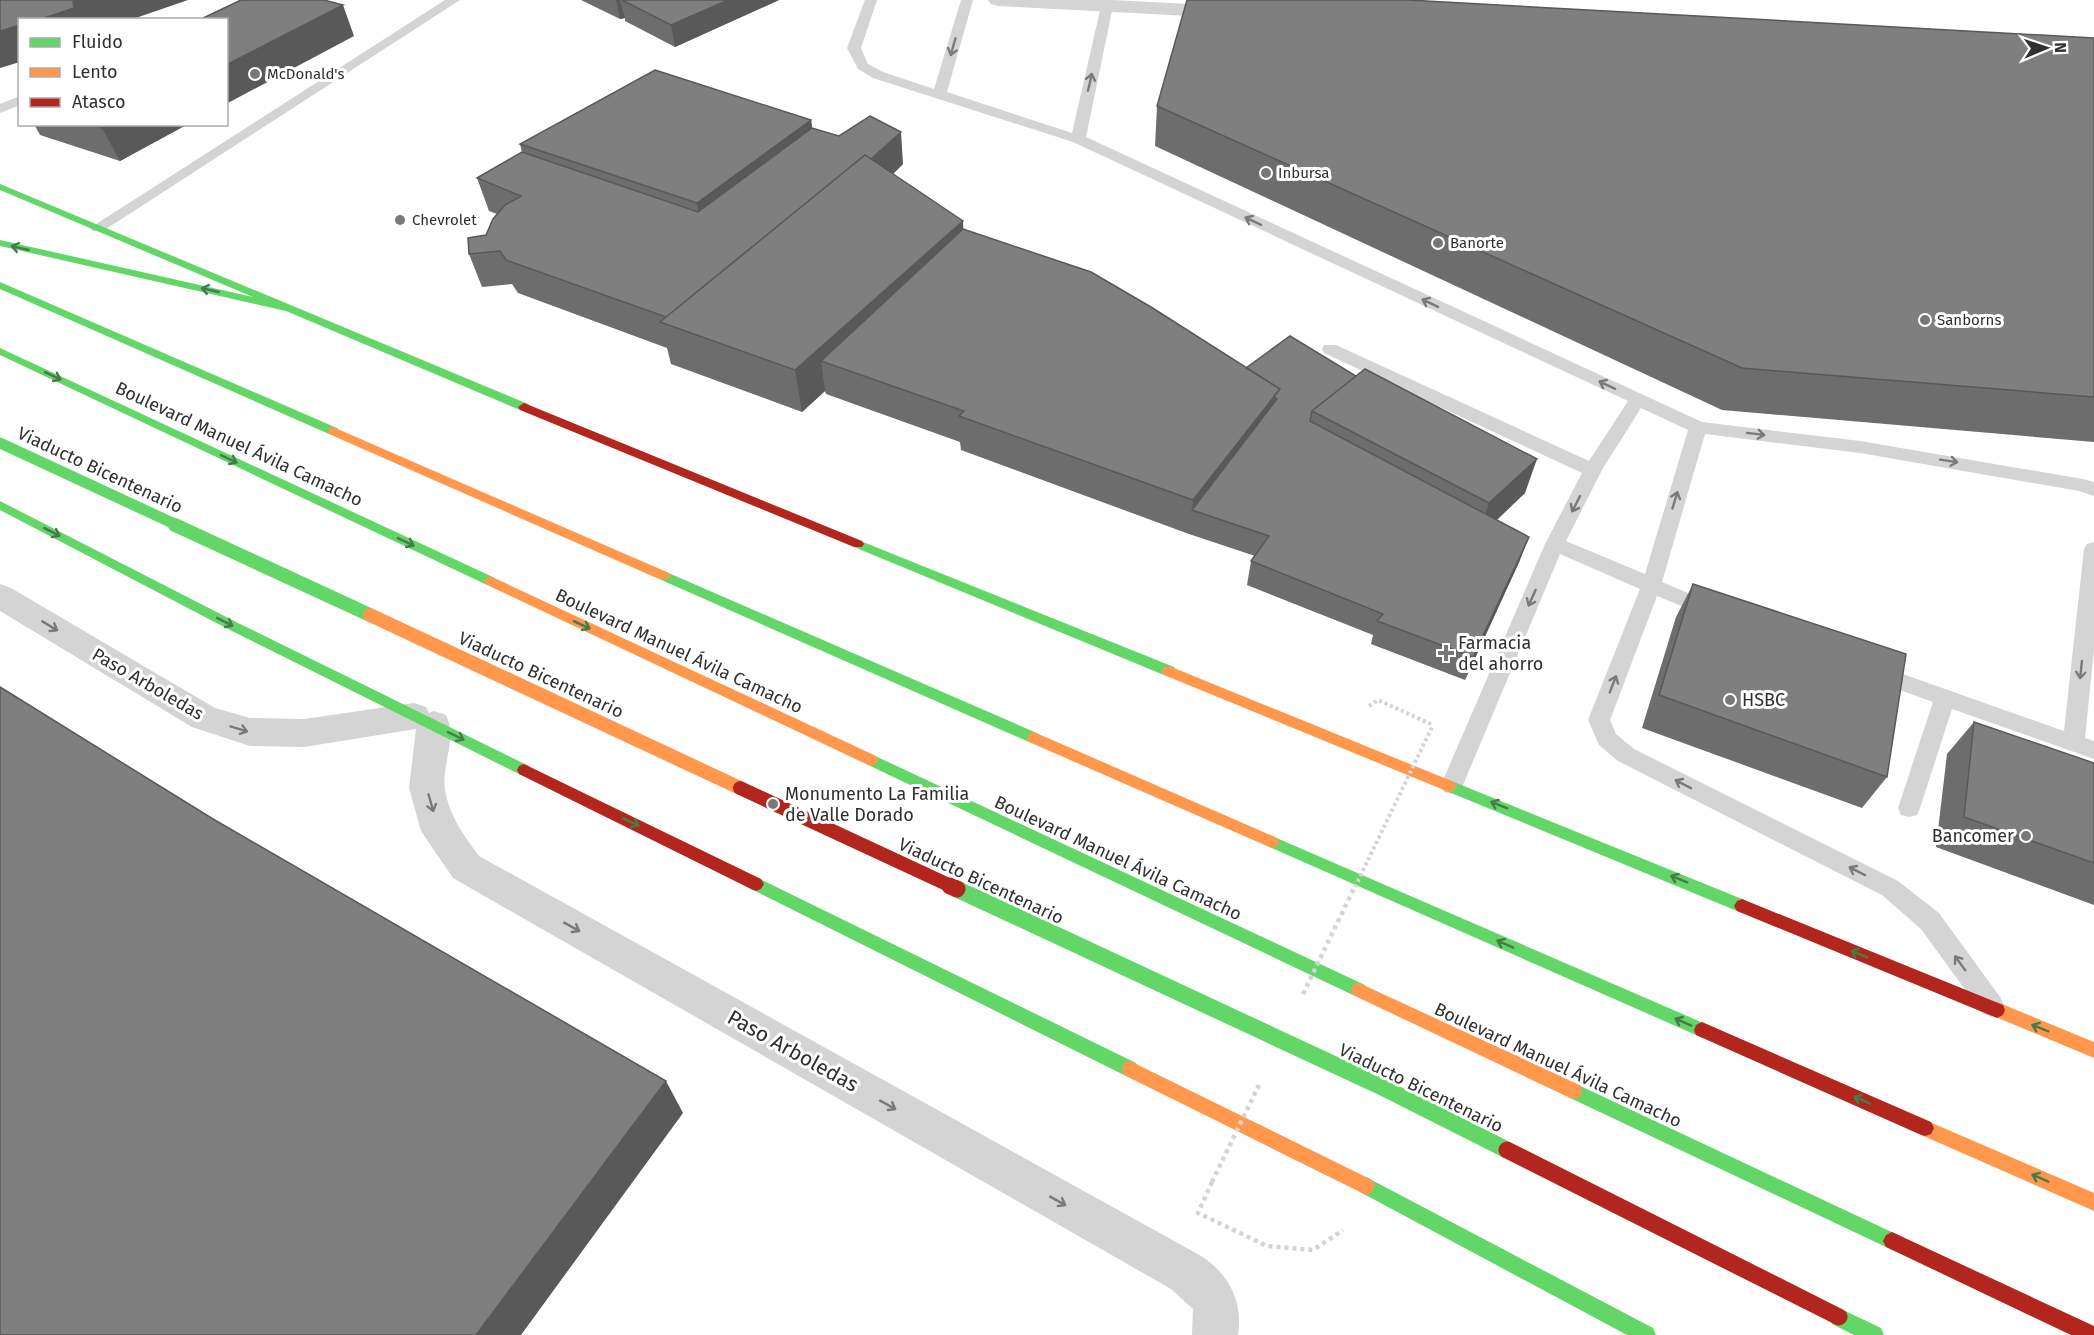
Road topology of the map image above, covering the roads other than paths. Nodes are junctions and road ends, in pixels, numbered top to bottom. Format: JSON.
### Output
{"nodes":[{"id":1,"x":454,"y":0,"type":"edge"},
{"id":2,"x":871,"y":0,"type":"edge"},
{"id":3,"x":967,"y":0,"type":"edge"},
{"id":4,"x":998,"y":0,"type":"edge"},
{"id":5,"x":1107,"y":6,"type":"junction"},
{"id":6,"x":1250,"y":14,"type":"edge"},
{"id":7,"x":939,"y":95,"type":"junction"},
{"id":8,"x":18,"y":101,"type":"edge"},
{"id":9,"x":0,"y":109,"type":"edge"},
{"id":10,"x":1078,"y":140,"type":"junction"},
{"id":11,"x":0,"y":187,"type":"edge"},
{"id":12,"x":98,"y":228,"type":"junction"},
{"id":13,"x":0,"y":243,"type":"edge"},
{"id":14,"x":0,"y":285,"type":"edge"},
{"id":15,"x":287,"y":308,"type":"junction"},
{"id":16,"x":1330,"y":349,"type":"dead end"},
{"id":17,"x":0,"y":351,"type":"edge"},
{"id":18,"x":1638,"y":399,"type":"junction"},
{"id":19,"x":1698,"y":427,"type":"junction"},
{"id":20,"x":0,"y":443,"type":"edge"},
{"id":21,"x":1593,"y":470,"type":"junction"},
{"id":22,"x":2094,"y":490,"type":"edge"},
{"id":23,"x":0,"y":505,"type":"edge"},
{"id":24,"x":1555,"y":544,"type":"junction"},
{"id":25,"x":2094,"y":549,"type":"edge"},
{"id":26,"x":1651,"y":587,"type":"junction"},
{"id":27,"x":0,"y":596,"type":"edge"},
{"id":28,"x":1725,"y":616,"type":"edge"},
{"id":29,"x":1856,"y":665,"type":"edge"},
{"id":30,"x":1945,"y":698,"type":"junction"},
{"id":31,"x":424,"y":720,"type":"junction"},
{"id":32,"x":2084,"y":746,"type":"edge"},
{"id":33,"x":1452,"y":785,"type":"junction"},
{"id":34,"x":1909,"y":808,"type":"dead end"},
{"id":35,"x":1995,"y":1010,"type":"junction"},
{"id":36,"x":2094,"y":1050,"type":"edge"},
{"id":37,"x":2094,"y":1202,"type":"edge"},
{"id":38,"x":1839,"y":1317,"type":"junction"},
{"id":39,"x":1215,"y":1335,"type":"edge"},
{"id":40,"x":1646,"y":1335,"type":"edge"},
{"id":41,"x":1858,"y":1335,"type":"edge"},
{"id":42,"x":1875,"y":1335,"type":"edge"},
{"id":43,"x":2092,"y":1335,"type":"edge"}],
"edges":[{"from":1,"to":12,"type":"lane"},
{"from":2,"to":7,"type":"lane"},
{"from":3,"to":7,"type":"lane","one_way":true},
{"from":4,"to":5,"type":"street"},
{"from":5,"to":6,"type":"street"},
{"from":10,"to":5,"type":"lane","one_way":true},
{"from":7,"to":10,"type":"lane"},
{"from":8,"to":9,"type":"lane"},
{"from":18,"to":10,"type":"lane","one_way":true},
{"from":11,"to":12,"type":"main road"},
{"from":12,"to":15,"type":"main road"},
{"from":15,"to":13,"type":"main road","one_way":true},
{"from":37,"to":14,"type":"main road","one_way":true},
{"from":15,"to":33,"type":"main road"},
{"from":16,"to":21,"type":"lane"},
{"from":17,"to":43,"type":"main road","name":"Boulevard Manuel Ávila Camacho","one_way":true},
{"from":18,"to":19,"type":"lane"},
{"from":18,"to":21,"type":"lane"},
{"from":19,"to":22,"type":"lane","one_way":true},
{"from":26,"to":19,"type":"lane","one_way":true},
{"from":20,"to":38,"type":"main road","name":"Viaducto Bicentenario","bridge":true},
{"from":21,"to":24,"type":"lane","one_way":true},
{"from":23,"to":31,"type":"main road","one_way":true},
{"from":24,"to":26,"type":"lane"},
{"from":24,"to":33,"type":"lane","one_way":true},
{"from":25,"to":32,"type":"lane","one_way":true},
{"from":26,"to":28,"type":"lane"},
{"from":35,"to":26,"type":"lane","one_way":true},
{"from":27,"to":31,"type":"street","name":"Paso Arboledas","one_way":true},
{"from":29,"to":30,"type":"lane"},
{"from":30,"to":32,"type":"lane"},
{"from":30,"to":34,"type":"lane"},
{"from":31,"to":39,"type":"street","name":"Paso Arboledas","one_way":true},
{"from":31,"to":40,"type":"main road","one_way":true},
{"from":35,"to":33,"type":"main road","one_way":true},
{"from":36,"to":35,"type":"main road","one_way":true},
{"from":38,"to":41,"type":"main road"},
{"from":38,"to":42,"type":"main road","name":"Viaducto Bicentenario"}]}
